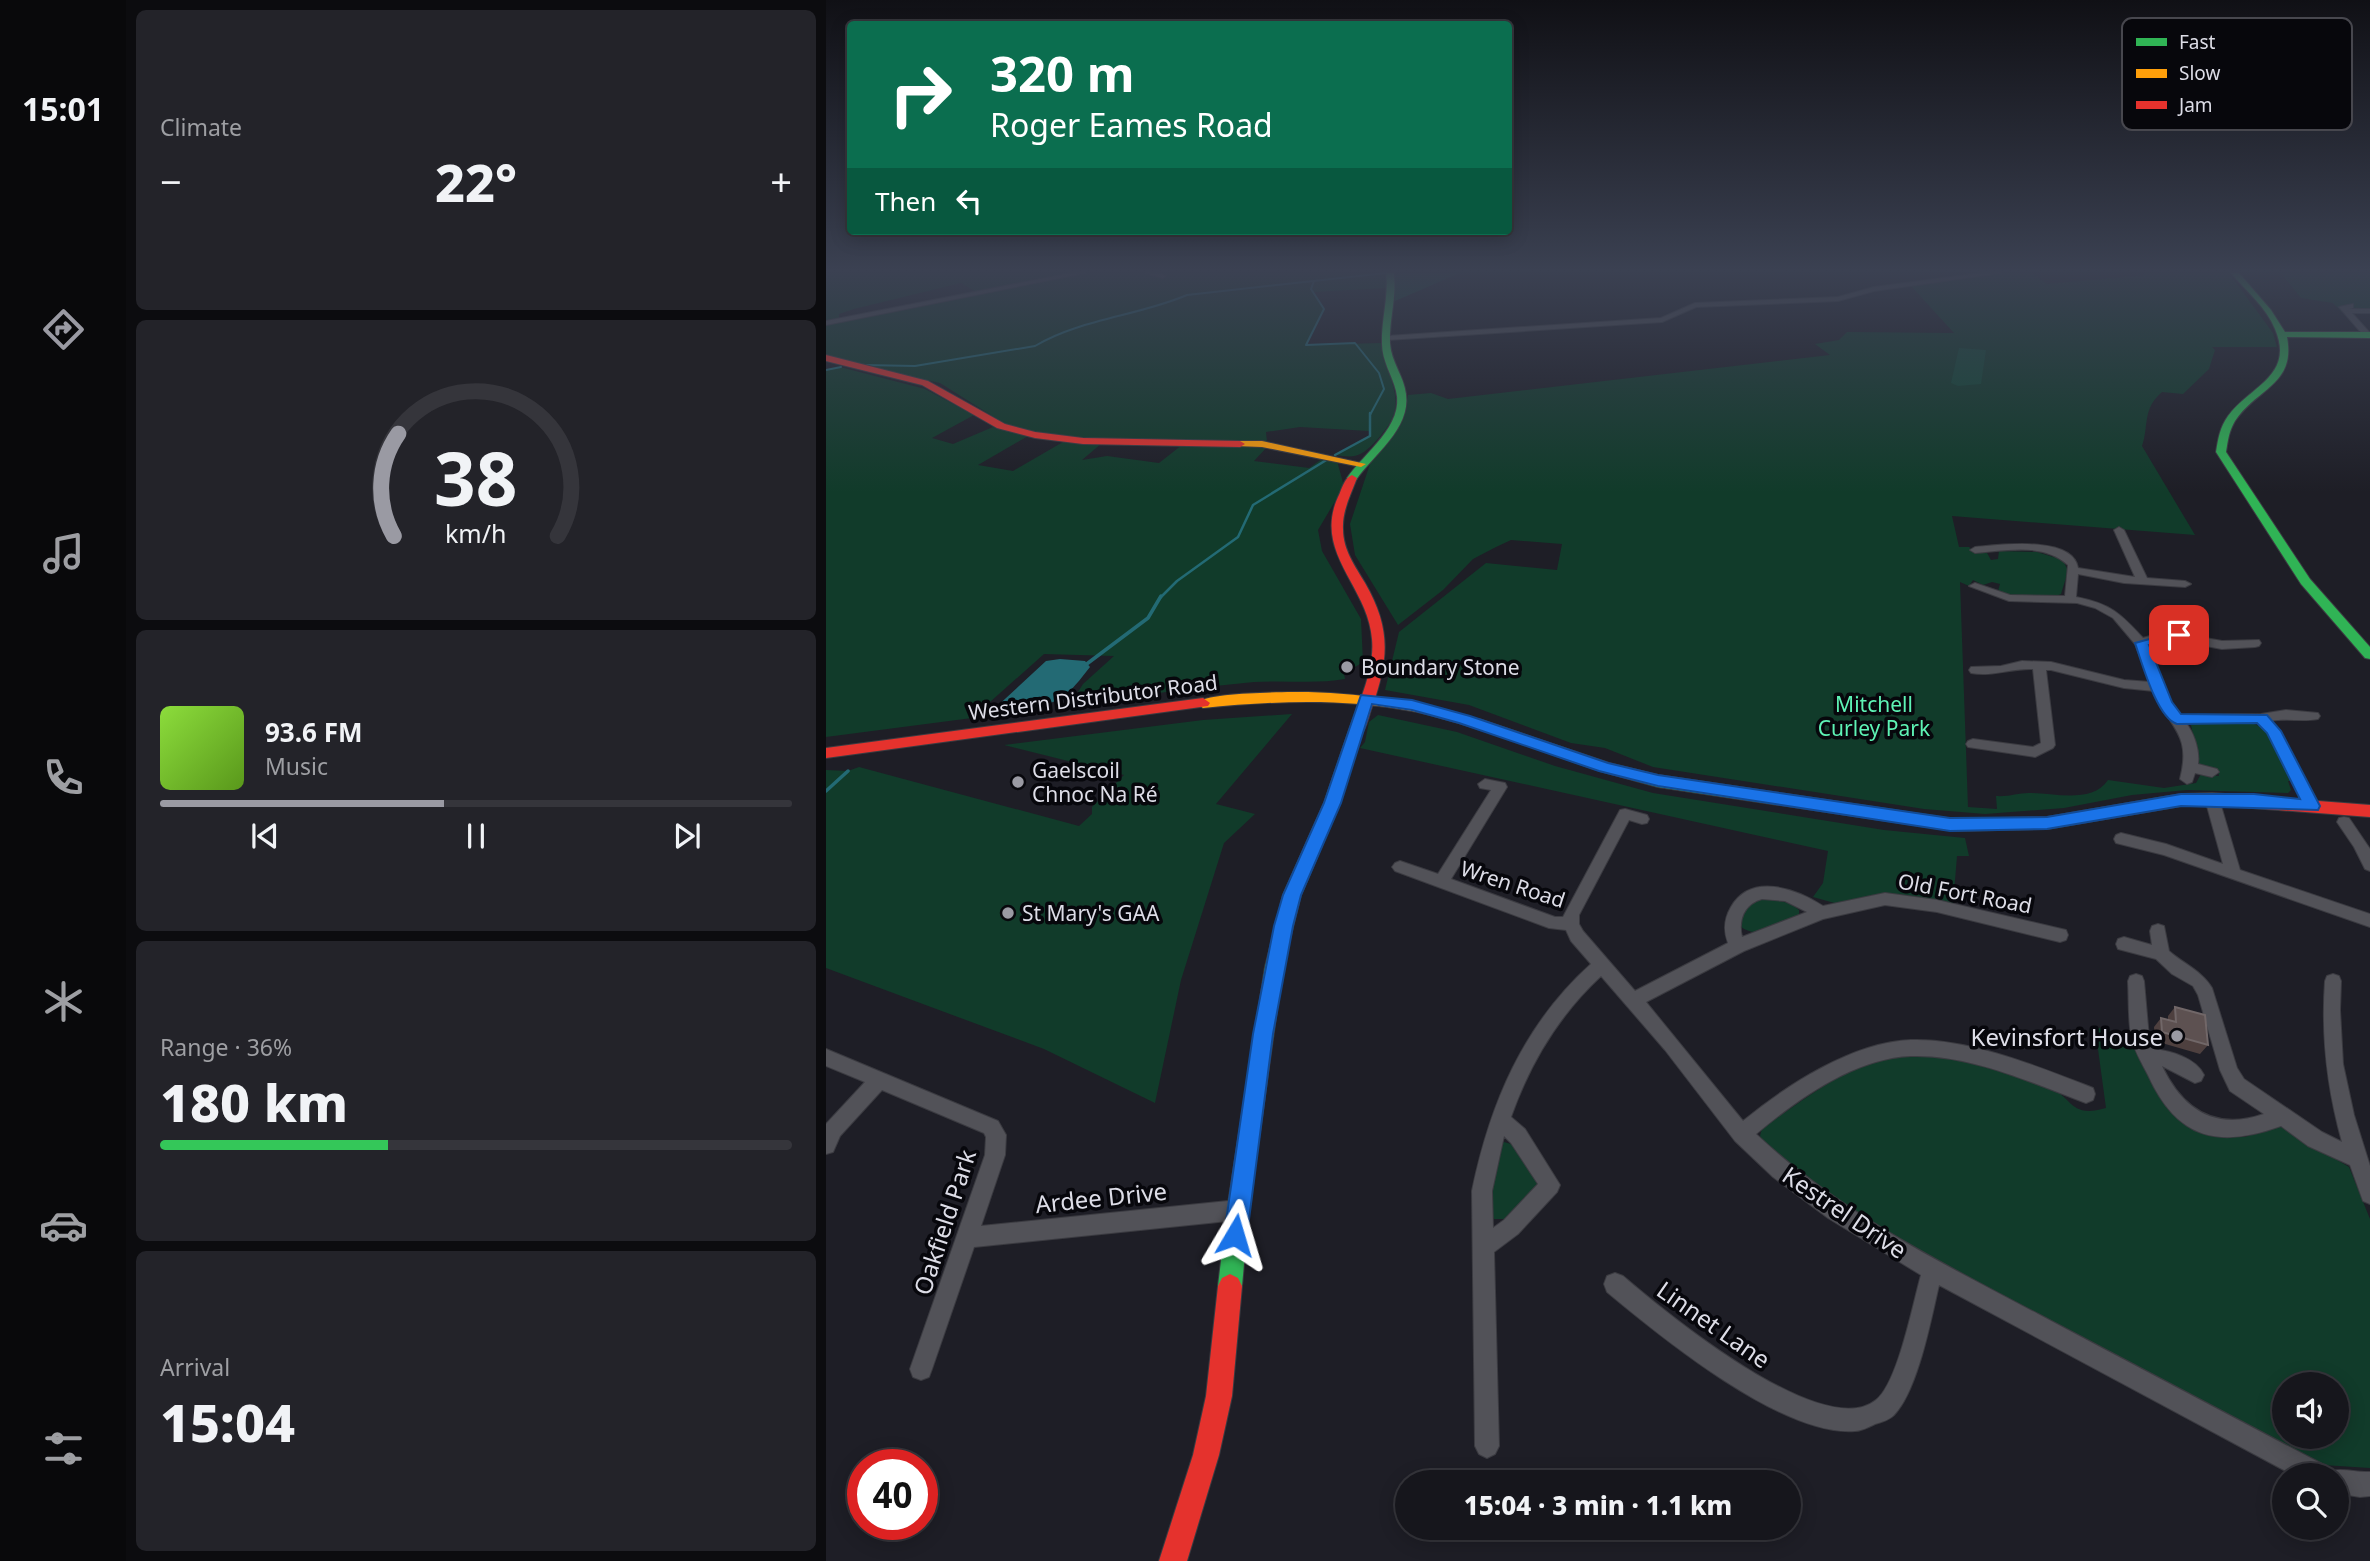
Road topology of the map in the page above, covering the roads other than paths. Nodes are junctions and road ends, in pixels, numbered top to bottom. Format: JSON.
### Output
{"nodes":[{"id":1,"x":1387,"y":346,"type":"edge"},
{"id":2,"x":2283,"y":346,"type":"edge"},
{"id":3,"x":826,"y":358,"type":"edge"},
{"id":4,"x":1361,"y":464,"type":"junction"},
{"id":5,"x":2135,"y":539,"type":"dead end"},
{"id":6,"x":1975,"y":550,"type":"dead end"},
{"id":7,"x":2074,"y":570,"type":"junction"},
{"id":8,"x":2142,"y":580,"type":"junction"},
{"id":9,"x":2185,"y":584,"type":"dead end"},
{"id":10,"x":1985,"y":588,"type":"dead end"},
{"id":11,"x":2070,"y":599,"type":"junction"},
{"id":12,"x":2141,"y":643,"type":"junction"},
{"id":13,"x":2255,"y":643,"type":"dead end"},
{"id":14,"x":2370,"y":655,"type":"edge"},
{"id":15,"x":2039,"y":666,"type":"junction"},
{"id":16,"x":1975,"y":670,"type":"dead end"},
{"id":17,"x":2159,"y":687,"type":"junction"},
{"id":18,"x":1366,"y":698,"type":"junction"},
{"id":19,"x":2313,"y":716,"type":"dead end"},
{"id":20,"x":2261,"y":718,"type":"junction"},
{"id":21,"x":2177,"y":719,"type":"junction"},
{"id":22,"x":1973,"y":744,"type":"dead end"},
{"id":23,"x":1995,"y":747,"type":"junction"},
{"id":24,"x":826,"y":753,"type":"edge"},
{"id":25,"x":1996,"y":763,"type":"dead end"},
{"id":26,"x":2211,"y":772,"type":"dead end"},
{"id":27,"x":1485,"y":784,"type":"dead end"},
{"id":28,"x":2212,"y":799,"type":"junction"},
{"id":29,"x":2312,"y":806,"type":"junction"},
{"id":30,"x":2370,"y":811,"type":"edge"},
{"id":31,"x":1642,"y":819,"type":"dead end"},
{"id":32,"x":2344,"y":822,"type":"dead end"},
{"id":33,"x":2121,"y":839,"type":"dead end"},
{"id":34,"x":2365,"y":844,"type":"edge"},
{"id":35,"x":2370,"y":865,"type":"edge"},
{"id":36,"x":1400,"y":867,"type":"dead end"},
{"id":37,"x":2233,"y":873,"type":"junction"},
{"id":38,"x":1441,"y":882,"type":"junction"},
{"id":39,"x":1821,"y":914,"type":"junction"},
{"id":40,"x":2370,"y":920,"type":"edge"},
{"id":41,"x":1571,"y":924,"type":"junction"},
{"id":42,"x":2158,"y":931,"type":"dead end"},
{"id":43,"x":2060,"y":935,"type":"dead end"},
{"id":44,"x":2124,"y":944,"type":"dead end"},
{"id":45,"x":1738,"y":946,"type":"junction"},
{"id":46,"x":2161,"y":954,"type":"junction"},
{"id":47,"x":1603,"y":964,"type":"junction"},
{"id":48,"x":2136,"y":981,"type":"dead end"},
{"id":49,"x":2333,"y":981,"type":"dead end"},
{"id":50,"x":1634,"y":1000,"type":"junction"},
{"id":51,"x":2148,"y":1056,"type":"junction"},
{"id":52,"x":826,"y":1057,"type":"edge"},
{"id":53,"x":2195,"y":1075,"type":"dead end"},
{"id":54,"x":879,"y":1080,"type":"junction"},
{"id":55,"x":2086,"y":1094,"type":"dead end"},
{"id":56,"x":2282,"y":1117,"type":"junction"},
{"id":57,"x":1499,"y":1119,"type":"junction"},
{"id":58,"x":1742,"y":1134,"type":"junction"},
{"id":59,"x":826,"y":1145,"type":"edge"},
{"id":60,"x":2357,"y":1158,"type":"junction"},
{"id":61,"x":2370,"y":1194,"type":"edge"},
{"id":62,"x":1238,"y":1210,"type":"junction"},
{"id":63,"x":969,"y":1237,"type":"junction"},
{"id":64,"x":1485,"y":1246,"type":"junction"},
{"id":65,"x":1933,"y":1270,"type":"junction"},
{"id":66,"x":1615,"y":1284,"type":"dead end"},
{"id":67,"x":921,"y":1368,"type":"dead end"},
{"id":68,"x":1487,"y":1446,"type":"dead end"},
{"id":69,"x":2295,"y":1463,"type":"edge"},
{"id":70,"x":2349,"y":1483,"type":"edge"},
{"id":71,"x":2370,"y":1483,"type":"edge"},
{"id":72,"x":1173,"y":1561,"type":"edge"}],
"edges":[{"from":1,"to":4,"type":"street"},
{"from":2,"to":14,"type":"street"},
{"from":3,"to":4,"type":"street"},
{"from":4,"to":18,"type":"street"},
{"from":5,"to":8,"type":"street"},
{"from":6,"to":7,"type":"street"},
{"from":7,"to":8,"type":"street"},
{"from":7,"to":11,"type":"street"},
{"from":8,"to":9,"type":"street"},
{"from":10,"to":11,"type":"street"},
{"from":11,"to":12,"type":"street"},
{"from":12,"to":13,"type":"street"},
{"from":12,"to":17,"type":"street"},
{"from":15,"to":16,"type":"street"},
{"from":15,"to":17,"type":"street"},
{"from":15,"to":23,"type":"street"},
{"from":17,"to":21,"type":"street"},
{"from":18,"to":24,"type":"street","name":"Western Distributor Road"},
{"from":18,"to":28,"type":"street","name":"Western Distributor Road"},
{"from":18,"to":62,"type":"street"},
{"from":19,"to":20,"type":"street"},
{"from":20,"to":21,"type":"street"},
{"from":20,"to":29,"type":"street"},
{"from":21,"to":26,"type":"street"},
{"from":22,"to":23,"type":"street"},
{"from":23,"to":25,"type":"street"},
{"from":27,"to":38,"type":"street","name":"Wren Road"},
{"from":28,"to":29,"type":"street","name":"Western Distributor Road"},
{"from":28,"to":37,"type":"street"},
{"from":29,"to":30,"type":"street","name":"Western Distributor Road"},
{"from":31,"to":41,"type":"street"},
{"from":32,"to":34,"type":"street"},
{"from":33,"to":37,"type":"street"},
{"from":34,"to":35,"type":"street"},
{"from":36,"to":38,"type":"street","name":"Wren Road"},
{"from":37,"to":40,"type":"street"},
{"from":38,"to":41,"type":"street","name":"Wren Road"},
{"from":39,"to":43,"type":"street","name":"Old Fort Road"},
{"from":39,"to":45,"type":"street","name":"Old Fort Road"},
{"from":39,"to":45,"type":"street"},
{"from":41,"to":47,"type":"street","name":"Kestrel Drive"},
{"from":42,"to":46,"type":"street"},
{"from":44,"to":46,"type":"street"},
{"from":45,"to":50,"type":"street","name":"Old Fort Road"},
{"from":46,"to":56,"type":"street"},
{"from":47,"to":50,"type":"street","name":"Kestrel Drive"},
{"from":47,"to":57,"type":"street"},
{"from":48,"to":51,"type":"street"},
{"from":49,"to":60,"type":"street"},
{"from":50,"to":58,"type":"street","name":"Kestrel Drive"},
{"from":51,"to":53,"type":"street"},
{"from":51,"to":56,"type":"street"},
{"from":52,"to":54,"type":"street"},
{"from":54,"to":59,"type":"street"},
{"from":54,"to":63,"type":"street","name":"Oakfield Park"},
{"from":55,"to":58,"type":"street"},
{"from":56,"to":60,"type":"street"},
{"from":57,"to":64,"type":"street"},
{"from":57,"to":64,"type":"street"},
{"from":58,"to":65,"type":"street","name":"Kestrel Drive"},
{"from":60,"to":61,"type":"street"},
{"from":62,"to":63,"type":"street","name":"Ardee Drive"},
{"from":62,"to":72,"type":"street"},
{"from":63,"to":67,"type":"street","name":"Oakfield Park"},
{"from":64,"to":68,"type":"street"},
{"from":65,"to":66,"type":"street","name":"Linnet Lane"},
{"from":65,"to":69,"type":"street","name":"Kestrel Drive"},
{"from":70,"to":71,"type":"street"}]}
